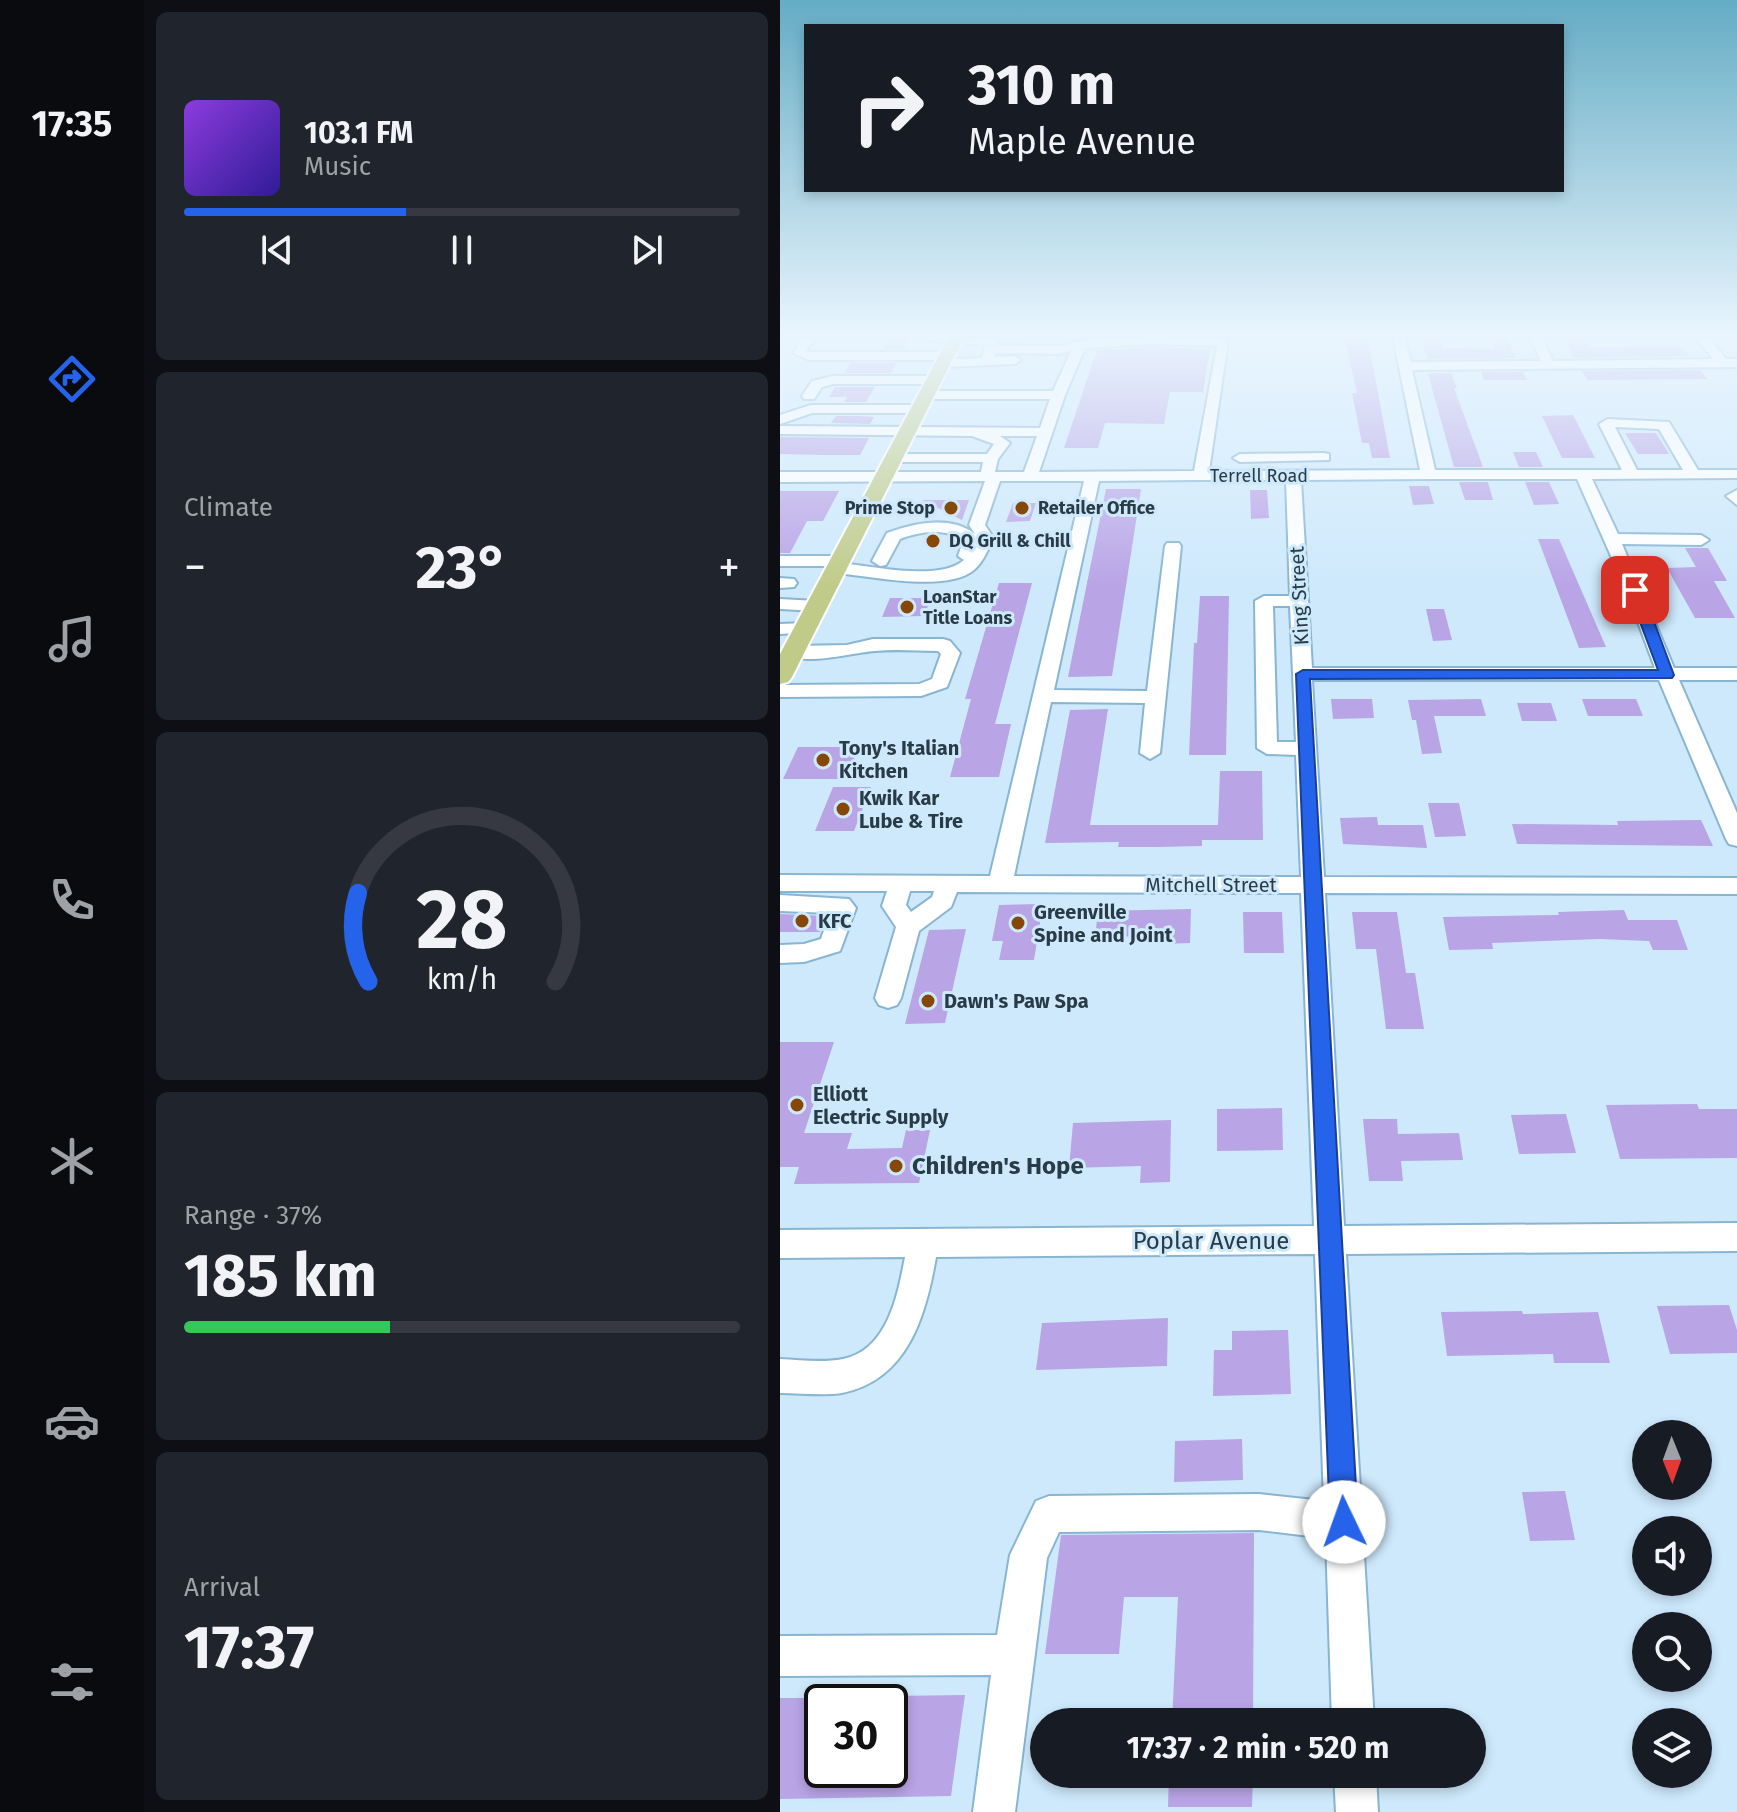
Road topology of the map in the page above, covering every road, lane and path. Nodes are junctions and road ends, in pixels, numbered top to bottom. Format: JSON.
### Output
{"nodes":[{"id":1,"x":915,"y":418,"type":"edge"},
{"id":2,"x":931,"y":418,"type":"edge"},
{"id":3,"x":1026,"y":418,"type":"edge"},
{"id":4,"x":1050,"y":418,"type":"edge"},
{"id":5,"x":1208,"y":418,"type":"edge"},
{"id":6,"x":1416,"y":418,"type":"edge"},
{"id":7,"x":780,"y":430,"type":"edge"},
{"id":8,"x":1045,"y":432,"type":"junction"},
{"id":9,"x":902,"y":443,"type":"junction"},
{"id":10,"x":1324,"y":457,"type":"dead end"},
{"id":11,"x":991,"y":458,"type":"junction"},
{"id":12,"x":1240,"y":458,"type":"dead end"},
{"id":13,"x":1286,"y":470,"type":"junction"},
{"id":14,"x":1693,"y":474,"type":"junction"},
{"id":15,"x":1737,"y":474,"type":"edge"},
{"id":16,"x":1583,"y":475,"type":"junction"},
{"id":17,"x":1632,"y":475,"type":"junction"},
{"id":18,"x":1201,"y":476,"type":"junction"},
{"id":19,"x":1429,"y":476,"type":"junction"},
{"id":20,"x":780,"y":477,"type":"edge"},
{"id":21,"x":884,"y":477,"type":"junction"},
{"id":22,"x":990,"y":477,"type":"junction"},
{"id":23,"x":1030,"y":477,"type":"junction"},
{"id":24,"x":1092,"y":477,"type":"junction"},
{"id":25,"x":1613,"y":539,"type":"junction"},
{"id":26,"x":1701,"y":540,"type":"dead end"},
{"id":27,"x":1173,"y":546,"type":"dead end"},
{"id":28,"x":970,"y":558,"type":"junction"},
{"id":29,"x":780,"y":561,"type":"edge"},
{"id":30,"x":838,"y":564,"type":"junction"},
{"id":31,"x":876,"y":565,"type":"junction"},
{"id":32,"x":1299,"y":601,"type":"junction"},
{"id":33,"x":780,"y":604,"type":"edge"},
{"id":34,"x":817,"y":606,"type":"junction"},
{"id":35,"x":805,"y":628,"type":"junction"},
{"id":36,"x":780,"y":629,"type":"edge"},
{"id":37,"x":793,"y":652,"type":"junction"},
{"id":38,"x":1303,"y":674,"type":"junction"},
{"id":39,"x":1737,"y":674,"type":"edge"},
{"id":40,"x":1667,"y":675,"type":"junction"},
{"id":41,"x":781,"y":678,"type":"edge"},
{"id":42,"x":1043,"y":696,"type":"junction"},
{"id":43,"x":1156,"y":697,"type":"junction"},
{"id":44,"x":1307,"y":749,"type":"junction"},
{"id":45,"x":1150,"y":753,"type":"dead end"},
{"id":46,"x":1737,"y":839,"type":"edge"},
{"id":47,"x":780,"y":883,"type":"edge"},
{"id":48,"x":901,"y":883,"type":"junction"},
{"id":49,"x":948,"y":883,"type":"junction"},
{"id":50,"x":1000,"y":884,"type":"junction"},
{"id":51,"x":1314,"y":885,"type":"junction"},
{"id":52,"x":1737,"y":886,"type":"edge"},
{"id":53,"x":780,"y":903,"type":"edge"},
{"id":54,"x":908,"y":927,"type":"junction"},
{"id":55,"x":780,"y":954,"type":"edge"},
{"id":56,"x":888,"y":998,"type":"dead end"},
{"id":57,"x":1737,"y":1237,"type":"edge"},
{"id":58,"x":1331,"y":1240,"type":"junction"},
{"id":59,"x":923,"y":1243,"type":"junction"},
{"id":60,"x":780,"y":1244,"type":"edge"},
{"id":61,"x":780,"y":1376,"type":"edge"},
{"id":62,"x":1344,"y":1522,"type":"junction"},
{"id":63,"x":1013,"y":1655,"type":"junction"},
{"id":64,"x":780,"y":1656,"type":"edge"},
{"id":65,"x":1352,"y":1708,"type":"edge"},
{"id":66,"x":1356,"y":1788,"type":"edge"},
{"id":67,"x":994,"y":1812,"type":"edge"},
{"id":68,"x":1357,"y":1812,"type":"edge"}],
"edges":[{"from":1,"to":9,"type":"main road"},
{"from":2,"to":9,"type":"street"},
{"from":3,"to":8,"type":"street"},
{"from":4,"to":8,"type":"street"},
{"from":5,"to":18,"type":"street"},
{"from":6,"to":19,"type":"street"},
{"from":7,"to":9,"type":"street"},
{"from":8,"to":23,"type":"street"},
{"from":9,"to":11,"type":"street"},
{"from":9,"to":11,"type":"street"},
{"from":9,"to":21,"type":"main road"},
{"from":10,"to":13,"type":"street"},
{"from":11,"to":22,"type":"street"},
{"from":12,"to":13,"type":"street"},
{"from":13,"to":18,"type":"street","name":"Terrell Road"},
{"from":13,"to":19,"type":"street","name":"Terrell Road"},
{"from":13,"to":32,"type":"street","name":"King Street"},
{"from":14,"to":15,"type":"street","name":"Terrell Road"},
{"from":14,"to":17,"type":"street","name":"Terrell Road"},
{"from":14,"to":17,"type":"street"},
{"from":16,"to":17,"type":"street","name":"Terrell Road"},
{"from":16,"to":19,"type":"street","name":"Terrell Road"},
{"from":16,"to":25,"type":"street"},
{"from":18,"to":24,"type":"street","name":"Terrell Road"},
{"from":20,"to":21,"type":"street","name":"Terrell Road"},
{"from":21,"to":22,"type":"street","name":"Terrell Road"},
{"from":21,"to":30,"type":"main road"},
{"from":22,"to":23,"type":"street","name":"Terrell Road"},
{"from":22,"to":28,"type":"street"},
{"from":23,"to":24,"type":"street","name":"Terrell Road"},
{"from":24,"to":42,"type":"street"},
{"from":25,"to":26,"type":"street"},
{"from":25,"to":40,"type":"street"},
{"from":27,"to":43,"type":"street"},
{"from":28,"to":31,"type":"street"},
{"from":28,"to":31,"type":"street"},
{"from":29,"to":30,"type":"street"},
{"from":30,"to":31,"type":"street"},
{"from":30,"to":34,"type":"main road"},
{"from":32,"to":38,"type":"street","name":"King Street"},
{"from":32,"to":44,"type":"street"},
{"from":33,"to":34,"type":"street"},
{"from":34,"to":35,"type":"main road"},
{"from":35,"to":36,"type":"street"},
{"from":35,"to":37,"type":"main road"},
{"from":37,"to":41,"type":"main road"},
{"from":37,"to":41,"type":"street"},
{"from":38,"to":40,"type":"street"},
{"from":38,"to":44,"type":"street","name":"King Street"},
{"from":39,"to":40,"type":"street"},
{"from":40,"to":46,"type":"street"},
{"from":42,"to":43,"type":"street"},
{"from":42,"to":50,"type":"street"},
{"from":43,"to":45,"type":"street"},
{"from":44,"to":51,"type":"street","name":"King Street"},
{"from":47,"to":48,"type":"street","name":"Mitchell Street"},
{"from":48,"to":49,"type":"street","name":"Mitchell Street"},
{"from":48,"to":54,"type":"street"},
{"from":49,"to":50,"type":"street","name":"Mitchell Street"},
{"from":49,"to":54,"type":"street"},
{"from":50,"to":51,"type":"street","name":"Mitchell Street"},
{"from":51,"to":52,"type":"street","name":"Mitchell Street"},
{"from":51,"to":58,"type":"street","name":"King Street"},
{"from":53,"to":55,"type":"street"},
{"from":54,"to":56,"type":"street"},
{"from":57,"to":58,"type":"street","name":"Poplar Avenue"},
{"from":58,"to":59,"type":"street","name":"Poplar Avenue"},
{"from":58,"to":62,"type":"street","name":"King Street"},
{"from":59,"to":60,"type":"street","name":"Poplar Avenue"},
{"from":59,"to":61,"type":"street"},
{"from":62,"to":63,"type":"street"},
{"from":62,"to":65,"type":"street","name":"King Street"},
{"from":63,"to":64,"type":"street"},
{"from":63,"to":67,"type":"street"},
{"from":66,"to":68,"type":"street"}]}
